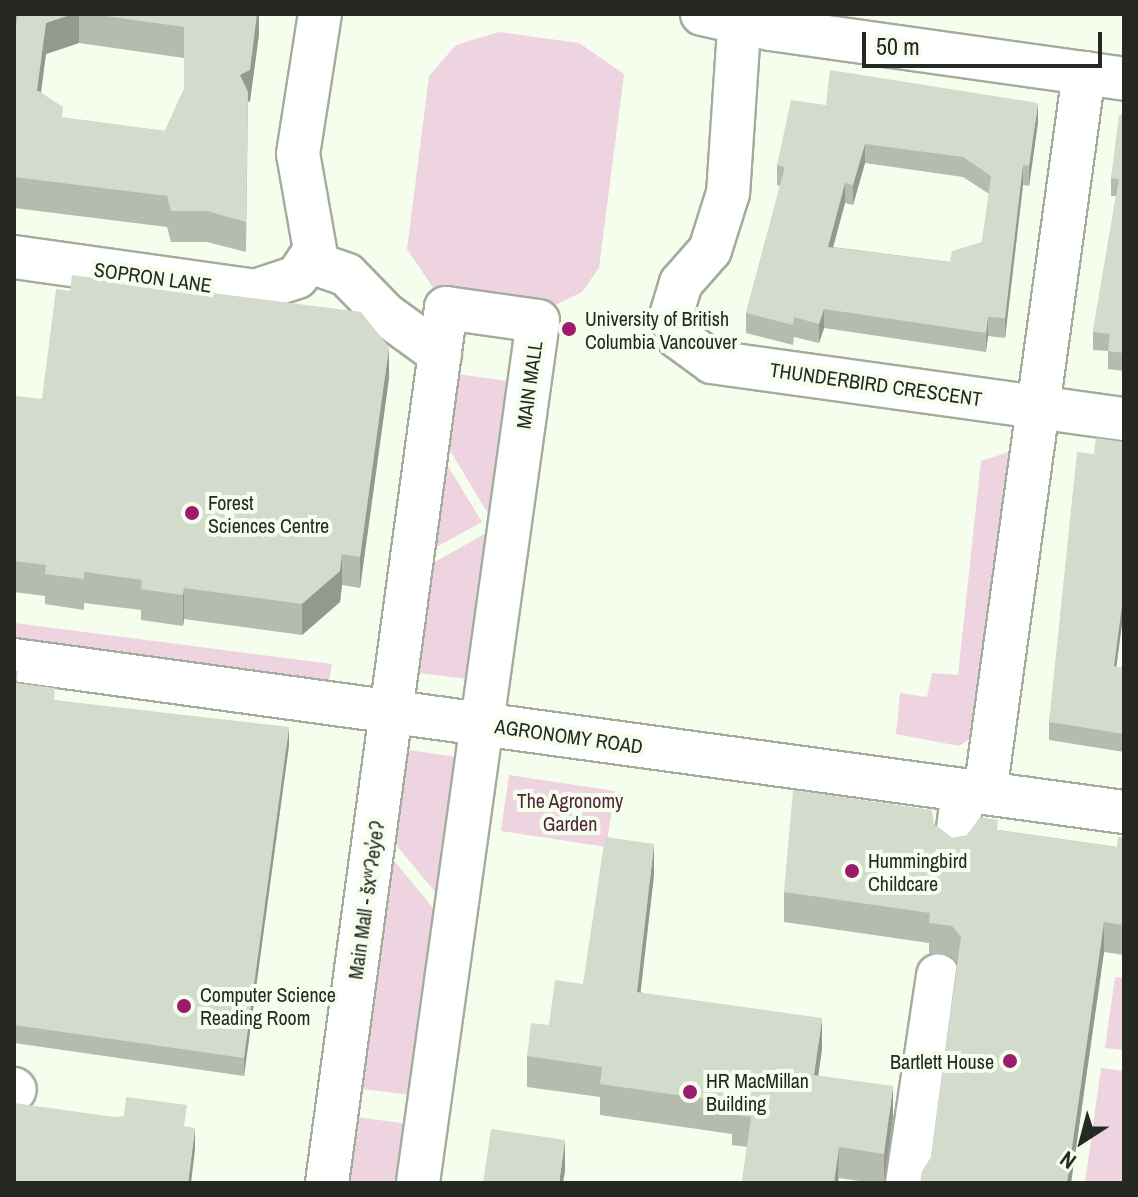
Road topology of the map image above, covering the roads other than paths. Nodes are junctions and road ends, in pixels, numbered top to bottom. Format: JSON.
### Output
{"nodes":[{"id":1,"x":320,"y":14,"type":"edge"},
{"id":2,"x":727,"y":17,"type":"edge"},
{"id":3,"x":1104,"y":76,"type":"edge"},
{"id":4,"x":14,"y":257,"type":"edge"},
{"id":5,"x":301,"y":272,"type":"junction"},
{"id":6,"x":440,"y":354,"type":"junction"},
{"id":7,"x":1038,"y":407,"type":"junction"},
{"id":8,"x":1124,"y":419,"type":"edge"},
{"id":9,"x":14,"y":660,"type":"edge"},
{"id":10,"x":391,"y":712,"type":"junction"},
{"id":11,"x":485,"y":724,"type":"junction"},
{"id":12,"x":974,"y":792,"type":"junction"},
{"id":13,"x":1124,"y":812,"type":"edge"},
{"id":14,"x":956,"y":844,"type":"edge"},
{"id":15,"x":938,"y":975,"type":"dead end"},
{"id":16,"x":327,"y":1183,"type":"edge"},
{"id":17,"x":418,"y":1183,"type":"edge"},
{"id":18,"x":907,"y":1183,"type":"edge"}],
"edges":[{"from":1,"to":5,"type":"street"},
{"from":2,"to":3,"type":"street"},
{"from":2,"to":7,"type":"street","name":"THUNDERBIRD CRESCENT"},
{"from":3,"to":7,"type":"street"},
{"from":4,"to":5,"type":"street","name":"SOPRON LANE"},
{"from":5,"to":6,"type":"street"},
{"from":6,"to":10,"type":"street","name":"MAIN MALL"},
{"from":6,"to":11,"type":"street","name":"MAIN MALL"},
{"from":7,"to":8,"type":"street","name":"THUNDERBIRD CRESCENT"},
{"from":7,"to":12,"type":"street"},
{"from":9,"to":10,"type":"street","name":"AGRONOMY ROAD"},
{"from":10,"to":11,"type":"street","name":"AGRONOMY ROAD"},
{"from":10,"to":16,"type":"street","name":"Main Mall - šxʷʔey̓eʔ"},
{"from":11,"to":12,"type":"street","name":"AGRONOMY ROAD"},
{"from":11,"to":17,"type":"street","name":"MAIN MALL"},
{"from":12,"to":13,"type":"street","name":"AGRONOMY ROAD"},
{"from":12,"to":14,"type":"street"},
{"from":15,"to":18,"type":"street"}]}
